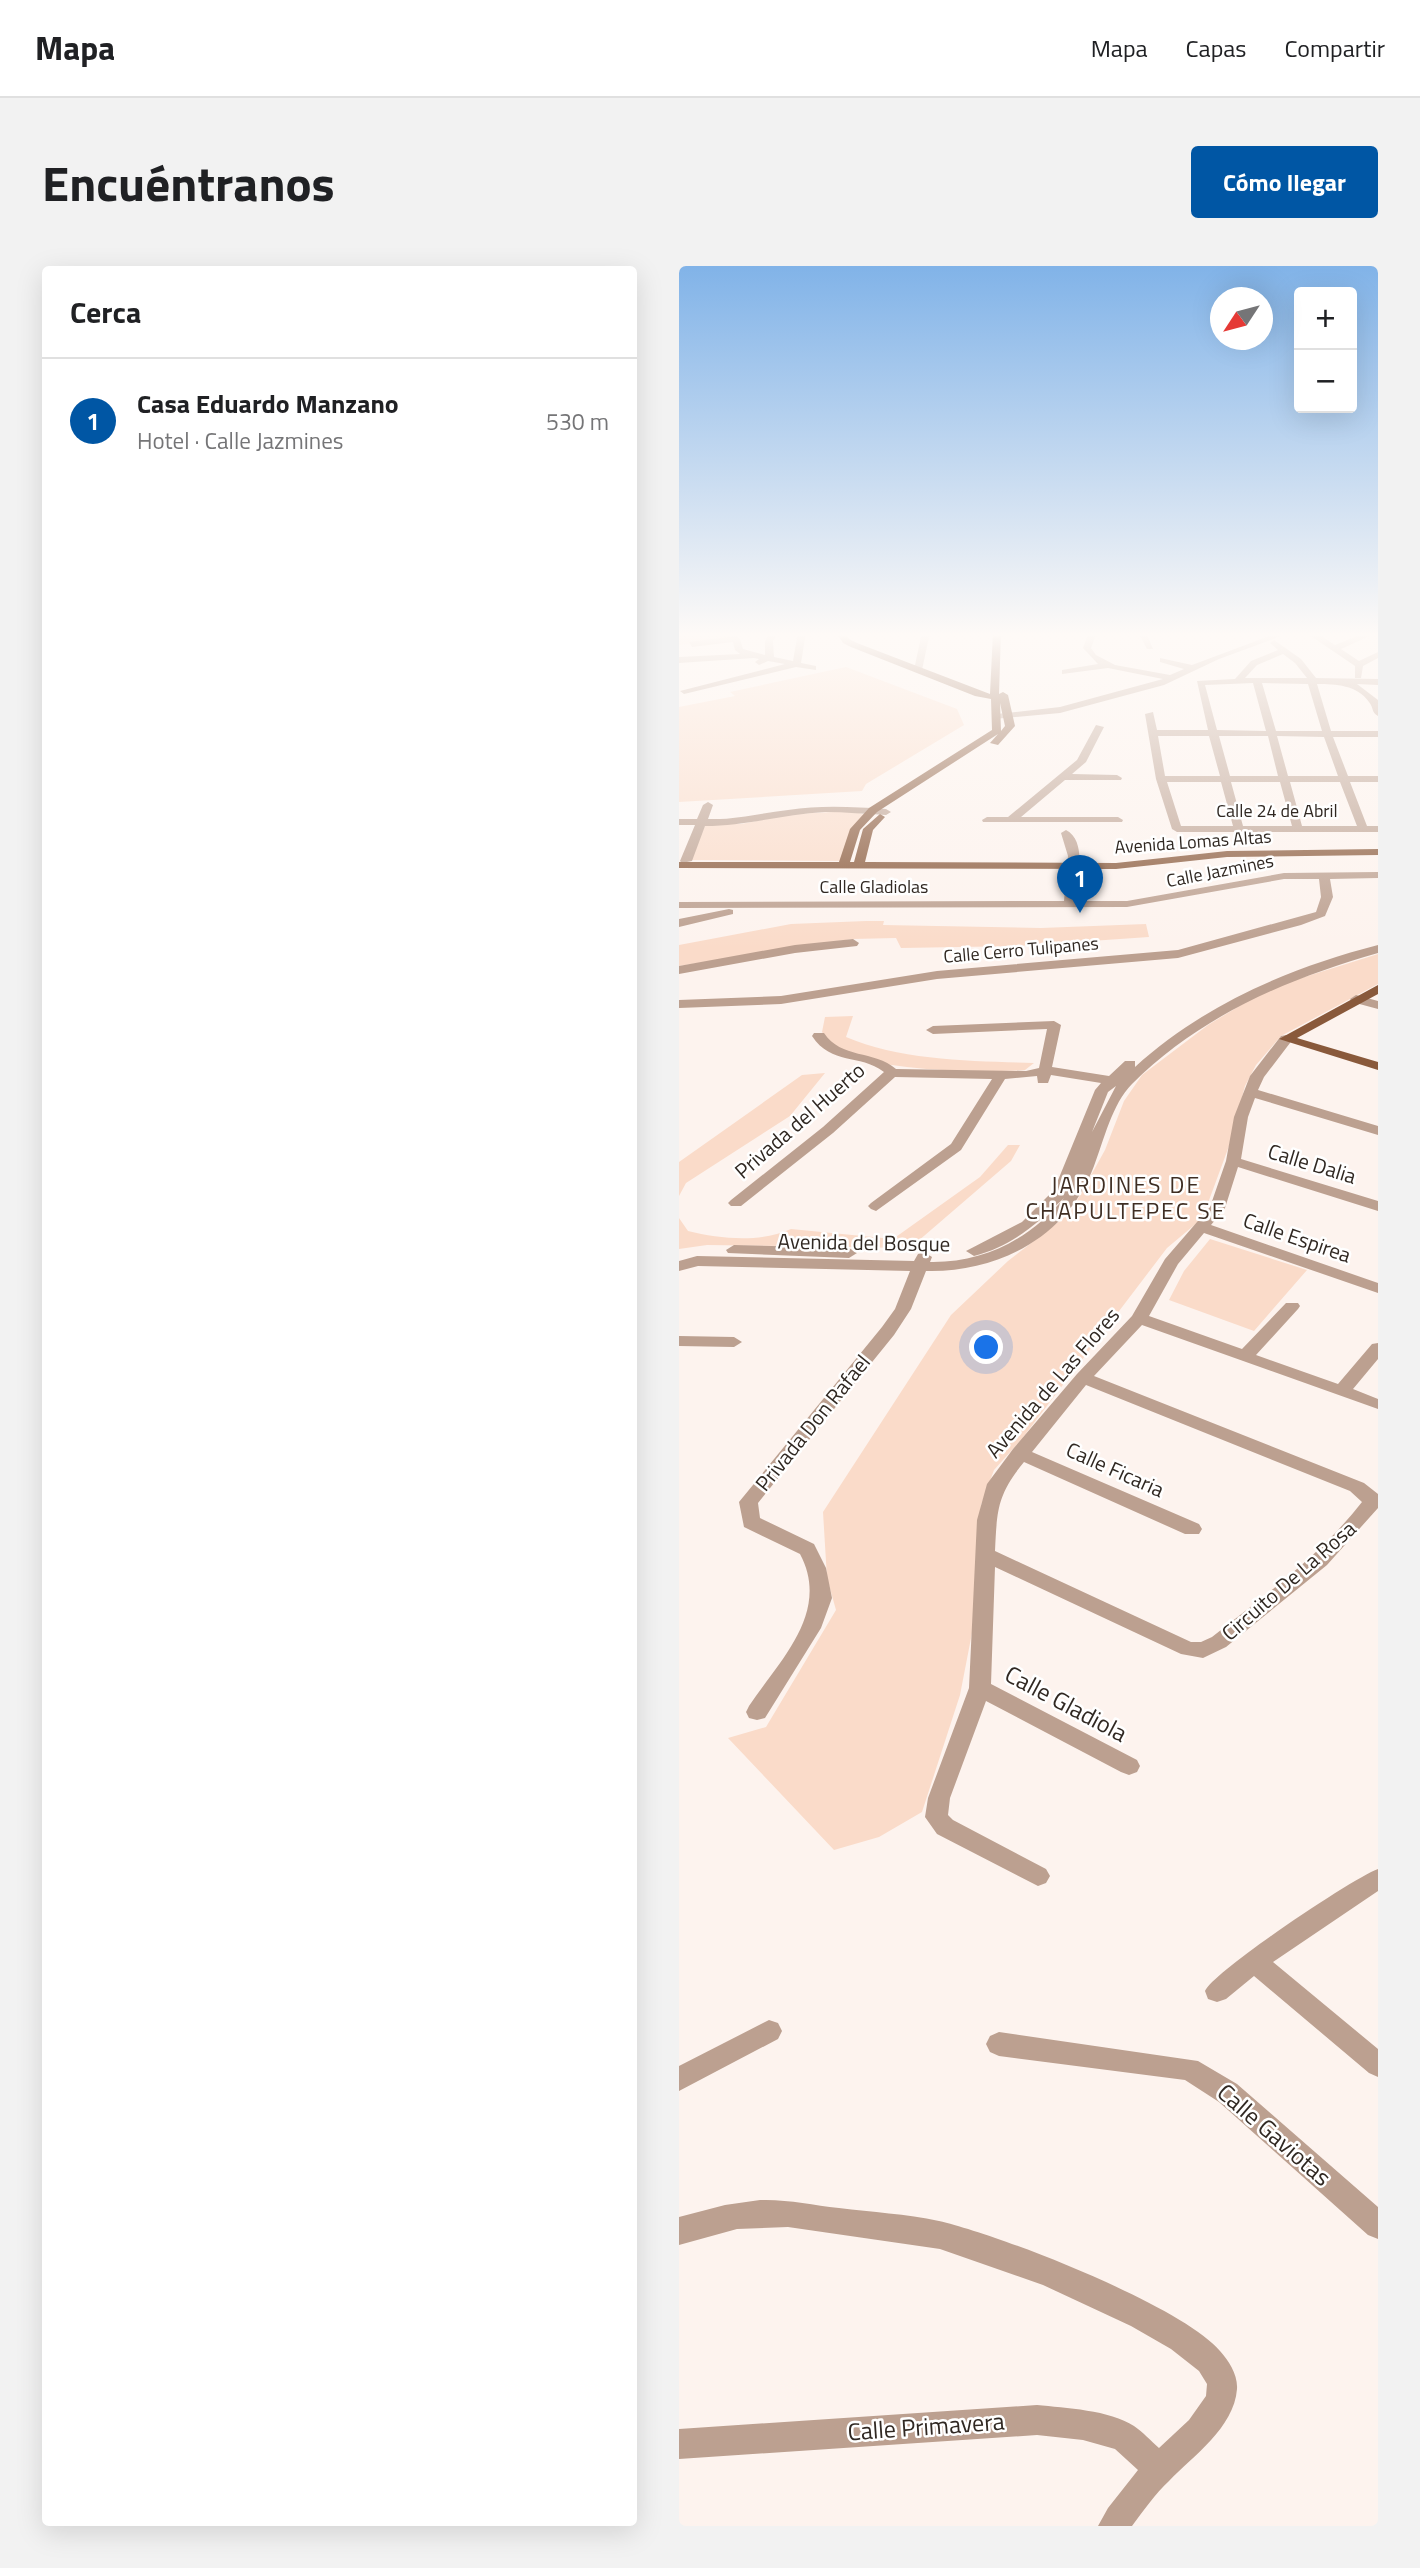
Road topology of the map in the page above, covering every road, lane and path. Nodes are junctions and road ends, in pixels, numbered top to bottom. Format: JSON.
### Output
{"nodes":[{"id":1,"x":989,"y":737,"type":"edge"},
{"id":2,"x":1001,"y":737,"type":"edge"},
{"id":3,"x":1094,"y":737,"type":"edge"},
{"id":4,"x":1156,"y":737,"type":"edge"},
{"id":5,"x":1216,"y":737,"type":"edge"},
{"id":6,"x":1273,"y":737,"type":"edge"},
{"id":7,"x":1329,"y":737,"type":"edge"},
{"id":8,"x":1061,"y":777,"type":"junction"},
{"id":9,"x":1117,"y":778,"type":"dead end"},
{"id":10,"x":1285,"y":778,"type":"junction"},
{"id":11,"x":1344,"y":778,"type":"junction"},
{"id":12,"x":1161,"y":779,"type":"junction"},
{"id":13,"x":1225,"y":779,"type":"junction"},
{"id":14,"x":1378,"y":779,"type":"edge"},
{"id":15,"x":708,"y":806,"type":"dead end"},
{"id":16,"x":873,"y":810,"type":"junction"},
{"id":17,"x":886,"y":812,"type":"junction"},
{"id":18,"x":987,"y":820,"type":"dead end"},
{"id":19,"x":1011,"y":820,"type":"junction"},
{"id":20,"x":1065,"y":820,"type":"junction"},
{"id":21,"x":1118,"y":820,"type":"dead end"},
{"id":22,"x":679,"y":822,"type":"edge"},
{"id":23,"x":702,"y":822,"type":"junction"},
{"id":24,"x":1239,"y":829,"type":"junction"},
{"id":25,"x":1298,"y":829,"type":"junction"},
{"id":26,"x":1363,"y":829,"type":"junction"},
{"id":27,"x":1378,"y":829,"type":"edge"},
{"id":28,"x":1378,"y":850,"type":"edge"},
{"id":29,"x":681,"y":862,"type":"edge"},
{"id":30,"x":844,"y":863,"type":"junction"},
{"id":31,"x":858,"y":863,"type":"junction"},
{"id":32,"x":1069,"y":866,"type":"junction"},
{"id":33,"x":1324,"y":874,"type":"junction"},
{"id":34,"x":1378,"y":876,"type":"edge"},
{"id":35,"x":767,"y":904,"type":"junction"},
{"id":36,"x":1069,"y":904,"type":"junction"},
{"id":37,"x":679,"y":905,"type":"edge"},
{"id":38,"x":679,"y":923,"type":"edge"},
{"id":39,"x":1378,"y":941,"type":"edge"},
{"id":40,"x":853,"y":943,"type":"dead end"},
{"id":41,"x":1378,"y":949,"type":"edge"},
{"id":42,"x":679,"y":970,"type":"edge"},
{"id":43,"x":1378,"y":989,"type":"edge"},
{"id":44,"x":1356,"y":999,"type":"junction"},
{"id":45,"x":679,"y":1004,"type":"edge"},
{"id":46,"x":1378,"y":1004,"type":"edge"},
{"id":47,"x":933,"y":1030,"type":"dead end"},
{"id":48,"x":819,"y":1036,"type":"dead end"},
{"id":49,"x":1286,"y":1039,"type":"junction"},
{"id":50,"x":1378,"y":1066,"type":"edge"},
{"id":51,"x":893,"y":1073,"type":"junction"},
{"id":52,"x":1001,"y":1075,"type":"junction"},
{"id":53,"x":1044,"y":1075,"type":"junction"},
{"id":54,"x":1113,"y":1087,"type":"junction"},
{"id":55,"x":1251,"y":1092,"type":"junction"},
{"id":56,"x":1378,"y":1131,"type":"edge"},
{"id":57,"x":1233,"y":1161,"type":"junction"},
{"id":58,"x":736,"y":1203,"type":"dead end"},
{"id":59,"x":876,"y":1206,"type":"dead end"},
{"id":60,"x":1378,"y":1206,"type":"edge"},
{"id":61,"x":1201,"y":1227,"type":"junction"},
{"id":62,"x":679,"y":1254,"type":"edge"},
{"id":63,"x":922,"y":1262,"type":"junction"},
{"id":64,"x":679,"y":1266,"type":"edge"},
{"id":65,"x":1378,"y":1288,"type":"edge"},
{"id":66,"x":1292,"y":1307,"type":"dead end"},
{"id":67,"x":1139,"y":1318,"type":"junction"},
{"id":68,"x":679,"y":1341,"type":"edge"},
{"id":69,"x":734,"y":1342,"type":"dead end"},
{"id":70,"x":1378,"y":1348,"type":"edge"},
{"id":71,"x":1245,"y":1356,"type":"junction"},
{"id":72,"x":1083,"y":1378,"type":"junction"},
{"id":73,"x":1342,"y":1391,"type":"junction"},
{"id":74,"x":1376,"y":1404,"type":"dead end"},
{"id":75,"x":1019,"y":1453,"type":"junction"},
{"id":76,"x":1192,"y":1529,"type":"dead end"},
{"id":77,"x":986,"y":1555,"type":"junction"},
{"id":78,"x":979,"y":1688,"type":"junction"},
{"id":79,"x":757,"y":1712,"type":"dead end"},
{"id":80,"x":1129,"y":1766,"type":"dead end"},
{"id":81,"x":1038,"y":1876,"type":"dead end"},
{"id":82,"x":1378,"y":1879,"type":"edge"},
{"id":83,"x":1254,"y":1961,"type":"junction"},
{"id":84,"x":1217,"y":1991,"type":"dead end"},
{"id":85,"x":769,"y":2031,"type":"dead end"},
{"id":86,"x":999,"y":2044,"type":"dead end"},
{"id":87,"x":1378,"y":2065,"type":"edge"},
{"id":88,"x":679,"y":2079,"type":"edge"},
{"id":89,"x":1378,"y":2225,"type":"edge"},
{"id":90,"x":679,"y":2231,"type":"edge"},
{"id":91,"x":679,"y":2444,"type":"edge"},
{"id":92,"x":1159,"y":2469,"type":"junction"},
{"id":93,"x":1114,"y":2526,"type":"edge"}],
"edges":[{"from":1,"to":16,"type":"main road"},
{"from":2,"to":17,"type":"main road"},
{"from":3,"to":8,"type":"street"},
{"from":4,"to":12,"type":"street"},
{"from":5,"to":13,"type":"street"},
{"from":6,"to":10,"type":"street"},
{"from":7,"to":11,"type":"street"},
{"from":8,"to":9,"type":"street"},
{"from":8,"to":19,"type":"street"},
{"from":10,"to":11,"type":"street"},
{"from":10,"to":13,"type":"street"},
{"from":10,"to":25,"type":"street"},
{"from":11,"to":14,"type":"street"},
{"from":11,"to":26,"type":"street"},
{"from":12,"to":13,"type":"street"},
{"from":12,"to":24,"type":"street","name":"Calle 24 de Abril"},
{"from":13,"to":24,"type":"street"},
{"from":15,"to":23,"type":"street"},
{"from":16,"to":17,"type":"street"},
{"from":16,"to":23,"type":"street"},
{"from":16,"to":30,"type":"main road"},
{"from":17,"to":31,"type":"main road"},
{"from":18,"to":19,"type":"street"},
{"from":19,"to":20,"type":"street"},
{"from":20,"to":21,"type":"street"},
{"from":20,"to":32,"type":"street"},
{"from":22,"to":23,"type":"street"},
{"from":23,"to":29,"type":"street"},
{"from":24,"to":25,"type":"street","name":"Calle 24 de Abril"},
{"from":25,"to":26,"type":"street","name":"Calle 24 de Abril"},
{"from":26,"to":27,"type":"street","name":"Calle 24 de Abril"},
{"from":28,"to":32,"type":"main road","name":"Avenida Lomas Altas"},
{"from":29,"to":30,"type":"main road","name":"Avenida Lomas Altas"},
{"from":30,"to":31,"type":"main road","name":"Avenida Lomas Altas"},
{"from":31,"to":32,"type":"main road","name":"Avenida Lomas Altas"},
{"from":32,"to":36,"type":"street"},
{"from":33,"to":34,"type":"street","name":"Calle Jazmines"},
{"from":33,"to":36,"type":"street","name":"Calle Jazmines"},
{"from":33,"to":45,"type":"street","name":"Calle Cerro Tulipanes"},
{"from":35,"to":36,"type":"street","name":"Calle Gladiolas"},
{"from":35,"to":37,"type":"street","name":"Calle Gladiolas"},
{"from":35,"to":38,"type":"street"},
{"from":39,"to":54,"type":"street","name":"Avenida del Bosque"},
{"from":40,"to":42,"type":"street"},
{"from":41,"to":54,"type":"street","name":"Avenida del Bosque"},
{"from":43,"to":44,"type":"main road","name":"Avenida de Las Flores"},
{"from":44,"to":46,"type":"street"},
{"from":44,"to":49,"type":"main road","name":"Avenida de Las Flores"},
{"from":47,"to":53,"type":"street"},
{"from":48,"to":51,"type":"street"},
{"from":49,"to":50,"type":"main road"},
{"from":49,"to":55,"type":"street","name":"Avenida de Las Flores"},
{"from":51,"to":52,"type":"street"},
{"from":51,"to":58,"type":"street","name":"Privada del Huerto"},
{"from":52,"to":53,"type":"street"},
{"from":52,"to":59,"type":"street"},
{"from":53,"to":54,"type":"street"},
{"from":54,"to":63,"type":"street","name":"Avenida del Bosque"},
{"from":55,"to":56,"type":"street"},
{"from":55,"to":57,"type":"street","name":"Avenida de Las Flores"},
{"from":57,"to":60,"type":"street","name":"Calle Dalia"},
{"from":57,"to":61,"type":"street","name":"Avenida de Las Flores"},
{"from":61,"to":65,"type":"street","name":"Calle Espirea"},
{"from":61,"to":67,"type":"street","name":"Avenida de Las Flores"},
{"from":62,"to":63,"type":"street","name":"Avenida del Bosque"},
{"from":63,"to":64,"type":"street","name":"Avenida del Bosque"},
{"from":63,"to":79,"type":"street","name":"Privada Don Rafael"},
{"from":66,"to":71,"type":"street"},
{"from":67,"to":71,"type":"street"},
{"from":67,"to":72,"type":"street","name":"Avenida de Las Flores"},
{"from":68,"to":69,"type":"street"},
{"from":70,"to":73,"type":"street"},
{"from":71,"to":73,"type":"street"},
{"from":72,"to":75,"type":"street","name":"Avenida de Las Flores"},
{"from":72,"to":77,"type":"street","name":"Circuito De La Rosa"},
{"from":73,"to":74,"type":"street"},
{"from":75,"to":76,"type":"street","name":"Calle Ficaria"},
{"from":75,"to":77,"type":"street","name":"Avenida de Las Flores"},
{"from":77,"to":78,"type":"street","name":"Avenida de Las Flores"},
{"from":78,"to":80,"type":"street","name":"Calle Gladiola"},
{"from":78,"to":81,"type":"street","name":"Avenida de Las Flores"},
{"from":82,"to":83,"type":"street"},
{"from":83,"to":84,"type":"street"},
{"from":83,"to":87,"type":"street"},
{"from":85,"to":88,"type":"street"},
{"from":86,"to":89,"type":"street","name":"Calle Gaviotas"},
{"from":90,"to":92,"type":"street"},
{"from":91,"to":92,"type":"street","name":"Calle Primavera"},
{"from":92,"to":93,"type":"street"}]}
